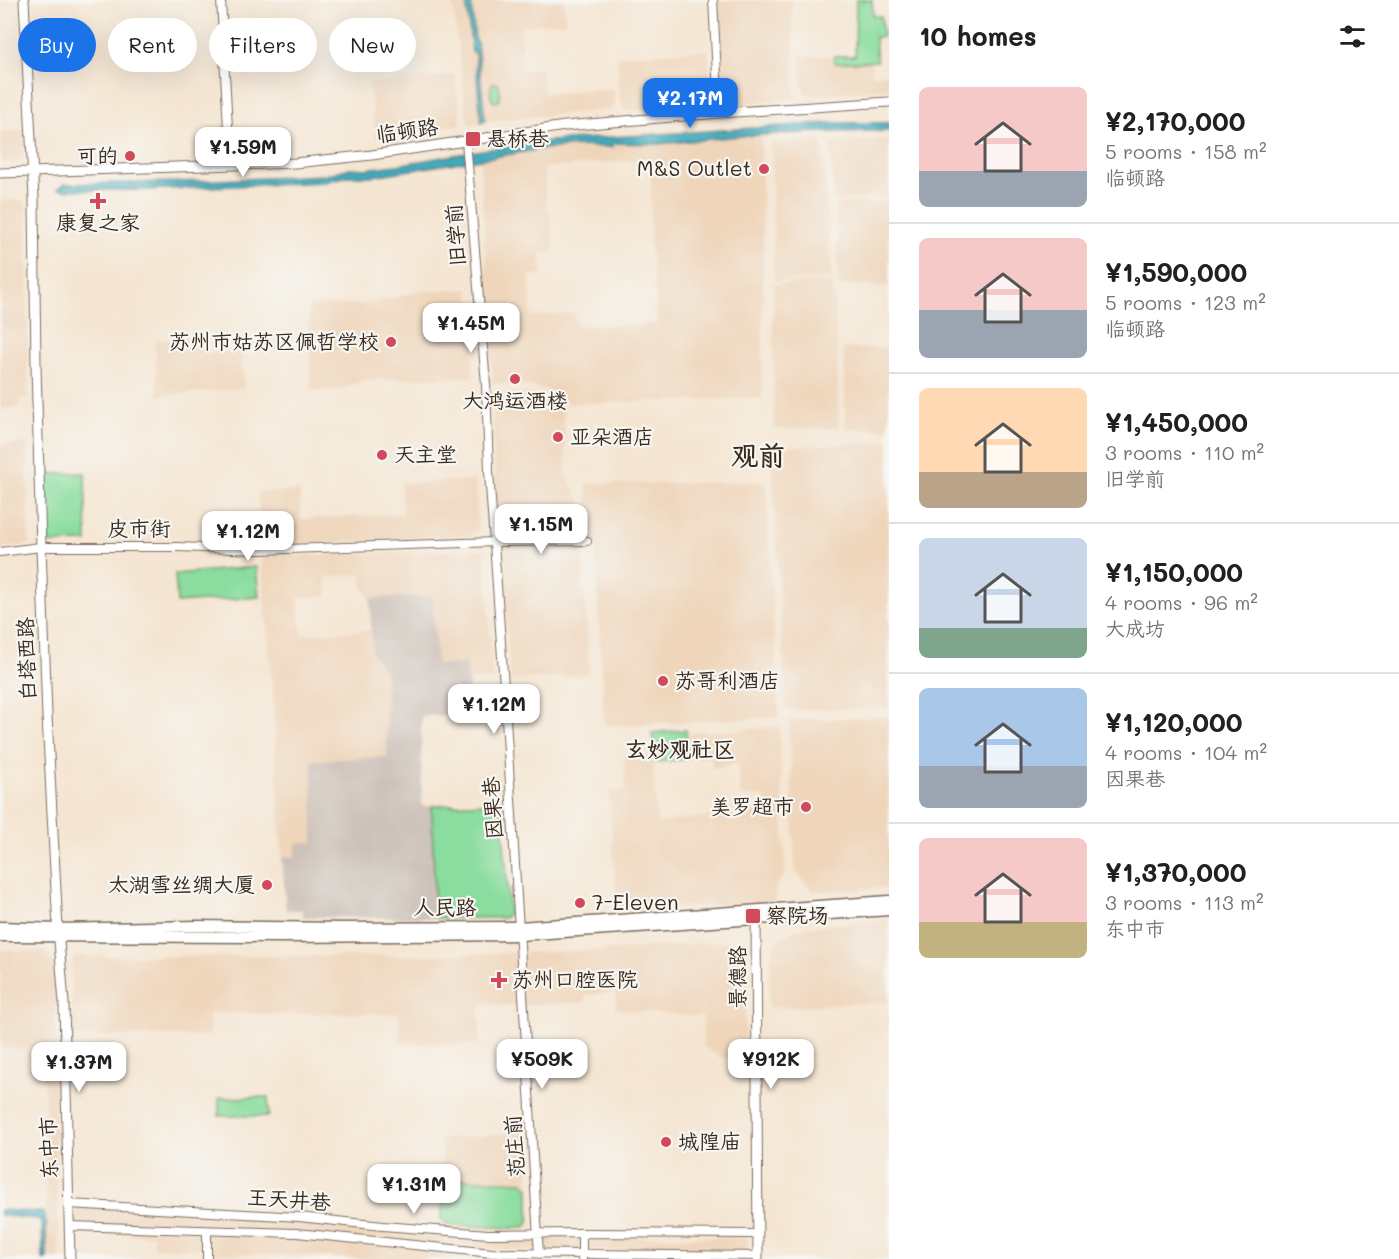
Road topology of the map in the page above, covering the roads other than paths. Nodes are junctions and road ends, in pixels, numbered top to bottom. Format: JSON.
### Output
{"nodes":[{"id":1,"x":24,"y":0,"type":"edge"},
{"id":2,"x":221,"y":0,"type":"edge"},
{"id":3,"x":712,"y":0,"type":"edge"},
{"id":4,"x":889,"y":102,"type":"edge"},
{"id":5,"x":718,"y":113,"type":"junction"},
{"id":6,"x":466,"y":146,"type":"junction"},
{"id":7,"x":230,"y":165,"type":"junction"},
{"id":8,"x":33,"y":172,"type":"junction"},
{"id":9,"x":0,"y":173,"type":"edge"},
{"id":10,"x":587,"y":541,"type":"dead end"},
{"id":11,"x":495,"y":542,"type":"junction"},
{"id":12,"x":41,"y":547,"type":"junction"},
{"id":13,"x":0,"y":552,"type":"edge"},
{"id":14,"x":889,"y":901,"type":"edge"},
{"id":15,"x":889,"y":910,"type":"edge"},
{"id":16,"x":756,"y":915,"type":"junction"},
{"id":17,"x":0,"y":927,"type":"edge"},
{"id":18,"x":519,"y":931,"type":"junction"},
{"id":19,"x":58,"y":933,"type":"junction"},
{"id":20,"x":0,"y":936,"type":"edge"},
{"id":21,"x":69,"y":1204,"type":"junction"},
{"id":22,"x":69,"y":1226,"type":"junction"},
{"id":23,"x":207,"y":1231,"type":"junction"},
{"id":24,"x":582,"y":1233,"type":"junction"},
{"id":25,"x":538,"y":1234,"type":"junction"},
{"id":26,"x":758,"y":1234,"type":"junction"},
{"id":27,"x":539,"y":1254,"type":"junction"},
{"id":28,"x":582,"y":1257,"type":"edge"},
{"id":29,"x":758,"y":1257,"type":"edge"},
{"id":30,"x":70,"y":1259,"type":"edge"},
{"id":31,"x":207,"y":1259,"type":"edge"}],
"edges":[{"from":1,"to":8,"type":"main road","name":"白塔西路"},
{"from":2,"to":7,"type":"street"},
{"from":3,"to":5,"type":"street"},
{"from":4,"to":5,"type":"main road","name":"临顿路"},
{"from":5,"to":6,"type":"main road","name":"临顿路"},
{"from":6,"to":7,"type":"main road","name":"临顿路"},
{"from":6,"to":11,"type":"street","name":"旧学前"},
{"from":7,"to":8,"type":"main road","name":"临顿路"},
{"from":8,"to":9,"type":"main road","name":"临顿路"},
{"from":8,"to":12,"type":"main road","name":"白塔西路"},
{"from":10,"to":11,"type":"street","name":"皮市街"},
{"from":11,"to":12,"type":"street","name":"皮市街"},
{"from":11,"to":18,"type":"street","name":"因果巷"},
{"from":12,"to":13,"type":"street","name":"皮市街"},
{"from":12,"to":19,"type":"main road","name":"白塔西路"},
{"from":14,"to":16,"type":"main road","name":"人民路"},
{"from":15,"to":16,"type":"main road","name":"人民路"},
{"from":16,"to":18,"type":"main road","name":"人民路"},
{"from":16,"to":26,"type":"main road","name":"景德路"},
{"from":17,"to":19,"type":"main road","name":"人民路"},
{"from":18,"to":19,"type":"main road","name":"人民路"},
{"from":18,"to":25,"type":"street","name":"范庄前"},
{"from":19,"to":20,"type":"main road","name":"人民路"},
{"from":19,"to":21,"type":"main road","name":"东中市"},
{"from":21,"to":22,"type":"main road","name":"东中市"},
{"from":21,"to":25,"type":"street","name":"王天井巷"},
{"from":22,"to":23,"type":"street","name":"王天井巷"},
{"from":22,"to":30,"type":"main road","name":"东中市"},
{"from":23,"to":27,"type":"street","name":"王天井巷"},
{"from":23,"to":31,"type":"street"},
{"from":24,"to":25,"type":"street","name":"王天井巷"},
{"from":24,"to":26,"type":"street","name":"王天井巷"},
{"from":24,"to":28,"type":"street"},
{"from":25,"to":27,"type":"street","name":"范庄前"},
{"from":26,"to":29,"type":"main road","name":"景德路"},
{"from":27,"to":28,"type":"street","name":"王天井巷"},
{"from":28,"to":29,"type":"street","name":"王天井巷"}]}
